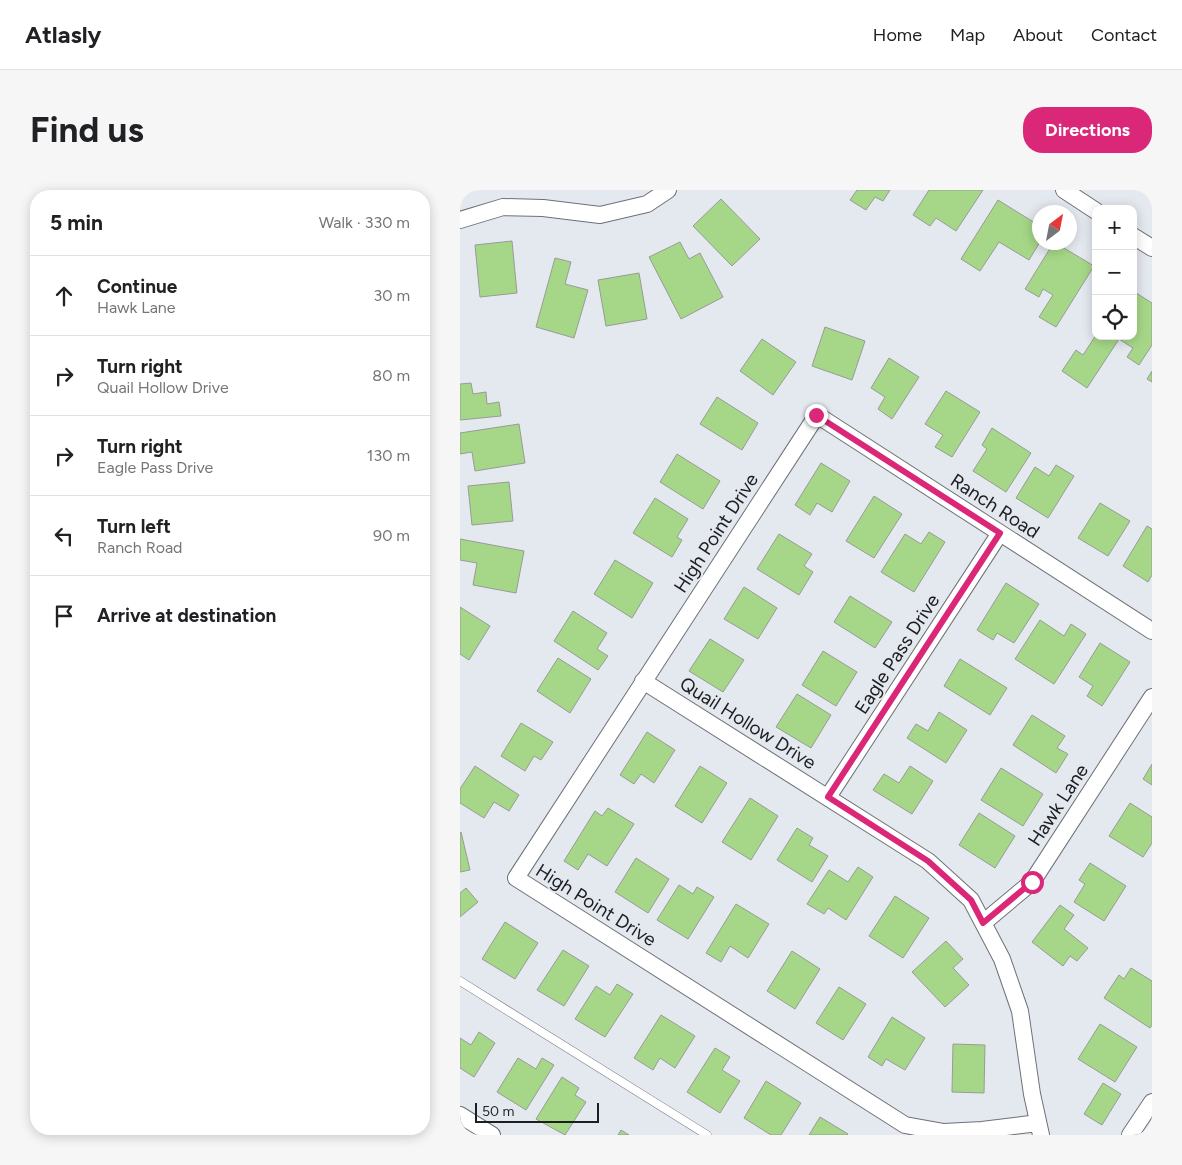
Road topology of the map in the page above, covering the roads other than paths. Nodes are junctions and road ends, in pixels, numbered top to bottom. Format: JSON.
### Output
{"nodes":[{"id":1,"x":668,"y":190,"type":"edge"},
{"id":2,"x":1064,"y":190,"type":"edge"},
{"id":3,"x":1092,"y":208,"type":"edge"},
{"id":4,"x":460,"y":220,"type":"edge"},
{"id":5,"x":1137,"y":239,"type":"edge"},
{"id":6,"x":1152,"y":248,"type":"edge"},
{"id":7,"x":816,"y":415,"type":"joint"},
{"id":8,"x":1000,"y":533,"type":"junction"},
{"id":9,"x":1152,"y":631,"type":"edge"},
{"id":10,"x":643,"y":681,"type":"junction"},
{"id":11,"x":1152,"y":697,"type":"edge"},
{"id":12,"x":828,"y":797,"type":"junction"},
{"id":13,"x":983,"y":923,"type":"junction"},
{"id":14,"x":460,"y":981,"type":"edge"},
{"id":15,"x":1152,"y":1102,"type":"edge"},
{"id":16,"x":460,"y":1114,"type":"edge"},
{"id":17,"x":1039,"y":1129,"type":"edge"},
{"id":18,"x":492,"y":1135,"type":"edge"},
{"id":19,"x":707,"y":1135,"type":"edge"},
{"id":20,"x":1130,"y":1135,"type":"edge"}],
"edges":[{"from":1,"to":4,"type":"street"},
{"from":2,"to":3,"type":"street"},
{"from":5,"to":6,"type":"street"},
{"from":7,"to":8,"type":"street","name":"Ranch Road"},
{"from":7,"to":10,"type":"street","name":"High Point Drive"},
{"from":8,"to":9,"type":"street","name":"Ranch Road"},
{"from":8,"to":12,"type":"street","name":"Eagle Pass Drive"},
{"from":10,"to":12,"type":"street","name":"Quail Hollow Drive"},
{"from":10,"to":17,"type":"street","name":"High Point Drive"},
{"from":11,"to":13,"type":"street","name":"Hawk Lane"},
{"from":12,"to":13,"type":"street","name":"Quail Hollow Drive"},
{"from":13,"to":17,"type":"street","name":"Quail Hollow Drive"},
{"from":14,"to":19,"type":"lane"},
{"from":15,"to":20,"type":"street"},
{"from":16,"to":18,"type":"street"}]}
